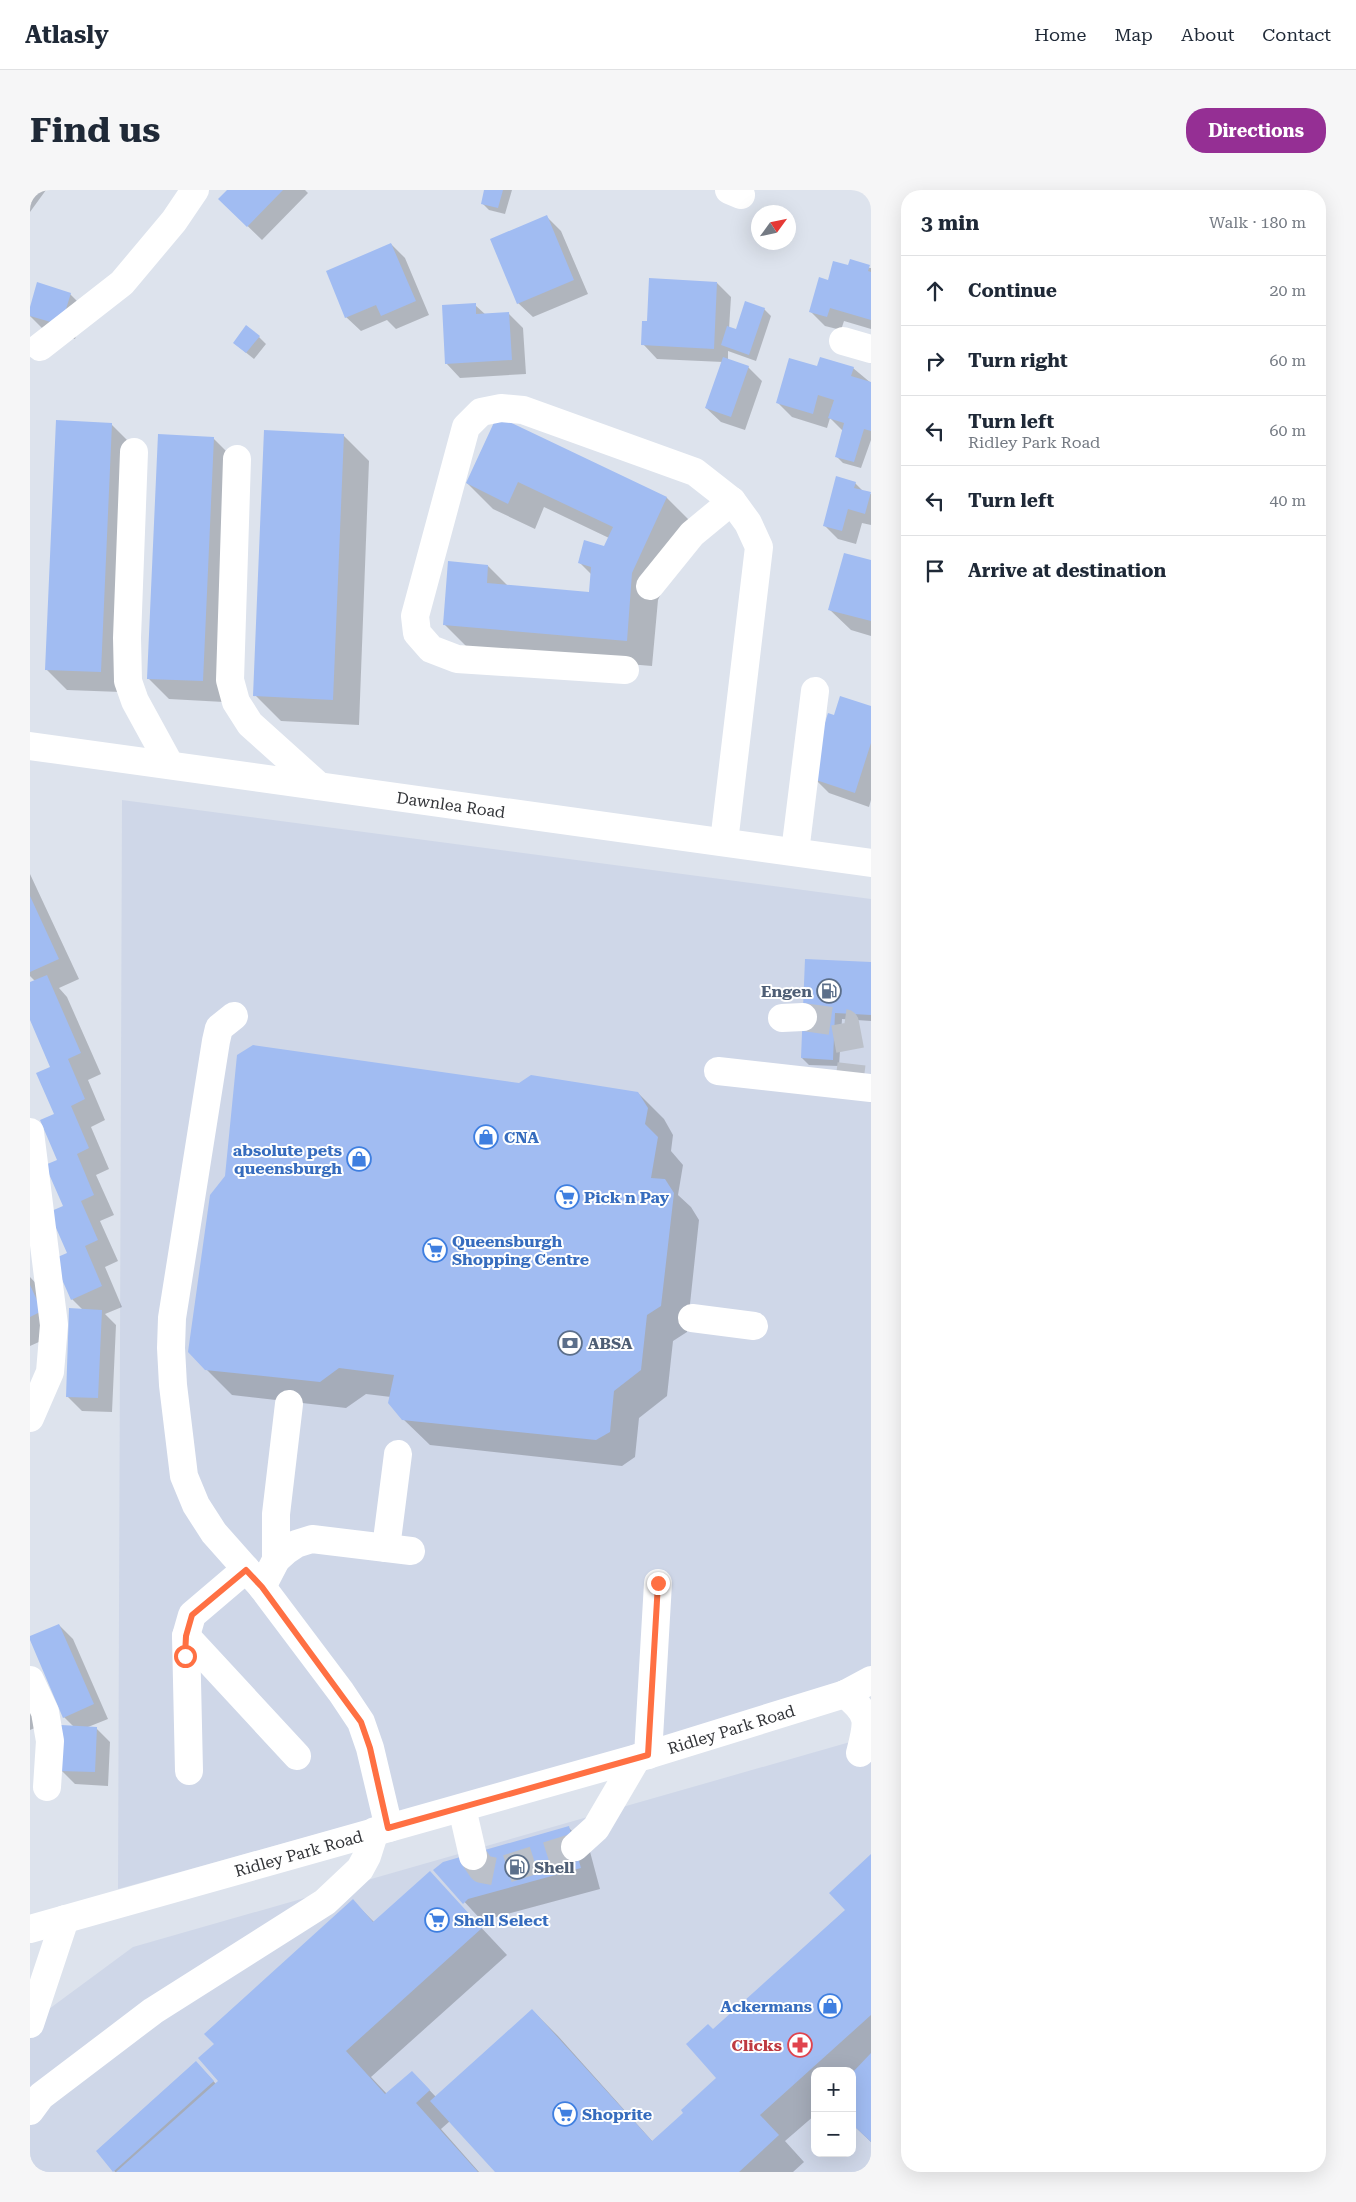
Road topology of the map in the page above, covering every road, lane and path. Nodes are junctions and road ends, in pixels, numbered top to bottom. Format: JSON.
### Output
{"nodes":[{"id":1,"x":195,"y":190,"type":"edge"},
{"id":2,"x":844,"y":341,"type":"dead end"},
{"id":3,"x":40,"y":347,"type":"dead end"},
{"id":4,"x":871,"y":349,"type":"edge"},
{"id":5,"x":134,"y":452,"type":"dead end"},
{"id":6,"x":237,"y":459,"type":"dead end"},
{"id":7,"x":732,"y":501,"type":"junction"},
{"id":8,"x":650,"y":586,"type":"dead end"},
{"id":9,"x":625,"y":670,"type":"dead end"},
{"id":10,"x":815,"y":691,"type":"dead end"},
{"id":11,"x":30,"y":746,"type":"edge"},
{"id":12,"x":170,"y":765,"type":"junction"},
{"id":13,"x":319,"y":786,"type":"junction"},
{"id":14,"x":724,"y":842,"type":"junction"},
{"id":15,"x":795,"y":852,"type":"junction"},
{"id":16,"x":871,"y":863,"type":"edge"},
{"id":17,"x":234,"y":1016,"type":"dead end"},
{"id":18,"x":718,"y":1071,"type":"dead end"},
{"id":19,"x":871,"y":1088,"type":"edge"},
{"id":20,"x":30,"y":1132,"type":"edge"},
{"id":21,"x":692,"y":1318,"type":"dead end"},
{"id":22,"x":754,"y":1326,"type":"dead end"},
{"id":23,"x":289,"y":1404,"type":"dead end"},
{"id":24,"x":30,"y":1418,"type":"edge"},
{"id":25,"x":398,"y":1454,"type":"dead end"},
{"id":26,"x":276,"y":1560,"type":"junction"},
{"id":27,"x":254,"y":1578,"type":"junction"},
{"id":28,"x":658,"y":1583,"type":"dead end"},
{"id":29,"x":186,"y":1636,"type":"junction"},
{"id":30,"x":30,"y":1680,"type":"edge"},
{"id":31,"x":860,"y":1690,"type":"edge"},
{"id":32,"x":860,"y":1753,"type":"dead end"},
{"id":33,"x":296,"y":1756,"type":"dead end"},
{"id":34,"x":642,"y":1756,"type":"junction"},
{"id":35,"x":188,"y":1771,"type":"dead end"},
{"id":36,"x":46,"y":1787,"type":"dead end"},
{"id":37,"x":462,"y":1808,"type":"junction"},
{"id":38,"x":382,"y":1830,"type":"junction"},
{"id":39,"x":575,"y":1847,"type":"tunnel mouth"},
{"id":40,"x":473,"y":1856,"type":"tunnel mouth"},
{"id":41,"x":65,"y":1919,"type":"junction"},
{"id":42,"x":30,"y":1929,"type":"edge"},
{"id":43,"x":30,"y":2024,"type":"edge"},
{"id":44,"x":30,"y":2111,"type":"edge"}],
"edges":[{"from":1,"to":3,"type":"street"},
{"from":2,"to":4,"type":"street"},
{"from":5,"to":12,"type":"street"},
{"from":6,"to":13,"type":"street"},
{"from":7,"to":8,"type":"street"},
{"from":7,"to":9,"type":"street"},
{"from":7,"to":14,"type":"street"},
{"from":10,"to":15,"type":"street"},
{"from":11,"to":12,"type":"street","name":"Dawnlea Road"},
{"from":12,"to":13,"type":"street","name":"Dawnlea Road"},
{"from":13,"to":14,"type":"street","name":"Dawnlea Road"},
{"from":14,"to":15,"type":"street","name":"Dawnlea Road"},
{"from":15,"to":16,"type":"street","name":"Dawnlea Road"},
{"from":17,"to":27,"type":"street"},
{"from":18,"to":19,"type":"street"},
{"from":20,"to":24,"type":"street"},
{"from":21,"to":22,"type":"street"},
{"from":23,"to":26,"type":"street"},
{"from":25,"to":26,"type":"street"},
{"from":26,"to":27,"type":"street"},
{"from":27,"to":29,"type":"street"},
{"from":27,"to":38,"type":"street"},
{"from":28,"to":34,"type":"street"},
{"from":29,"to":33,"type":"street"},
{"from":29,"to":35,"type":"street"},
{"from":30,"to":36,"type":"street"},
{"from":31,"to":32,"type":"street"},
{"from":31,"to":34,"type":"street","name":"Ridley Park Road"},
{"from":34,"to":37,"type":"street","name":"Ridley Park Road"},
{"from":34,"to":39,"type":"street"},
{"from":37,"to":38,"type":"street","name":"Ridley Park Road"},
{"from":37,"to":40,"type":"street"},
{"from":38,"to":41,"type":"street","name":"Ridley Park Road"},
{"from":38,"to":44,"type":"street"},
{"from":41,"to":42,"type":"street","name":"Ridley Park Road"},
{"from":41,"to":43,"type":"street"}]}
